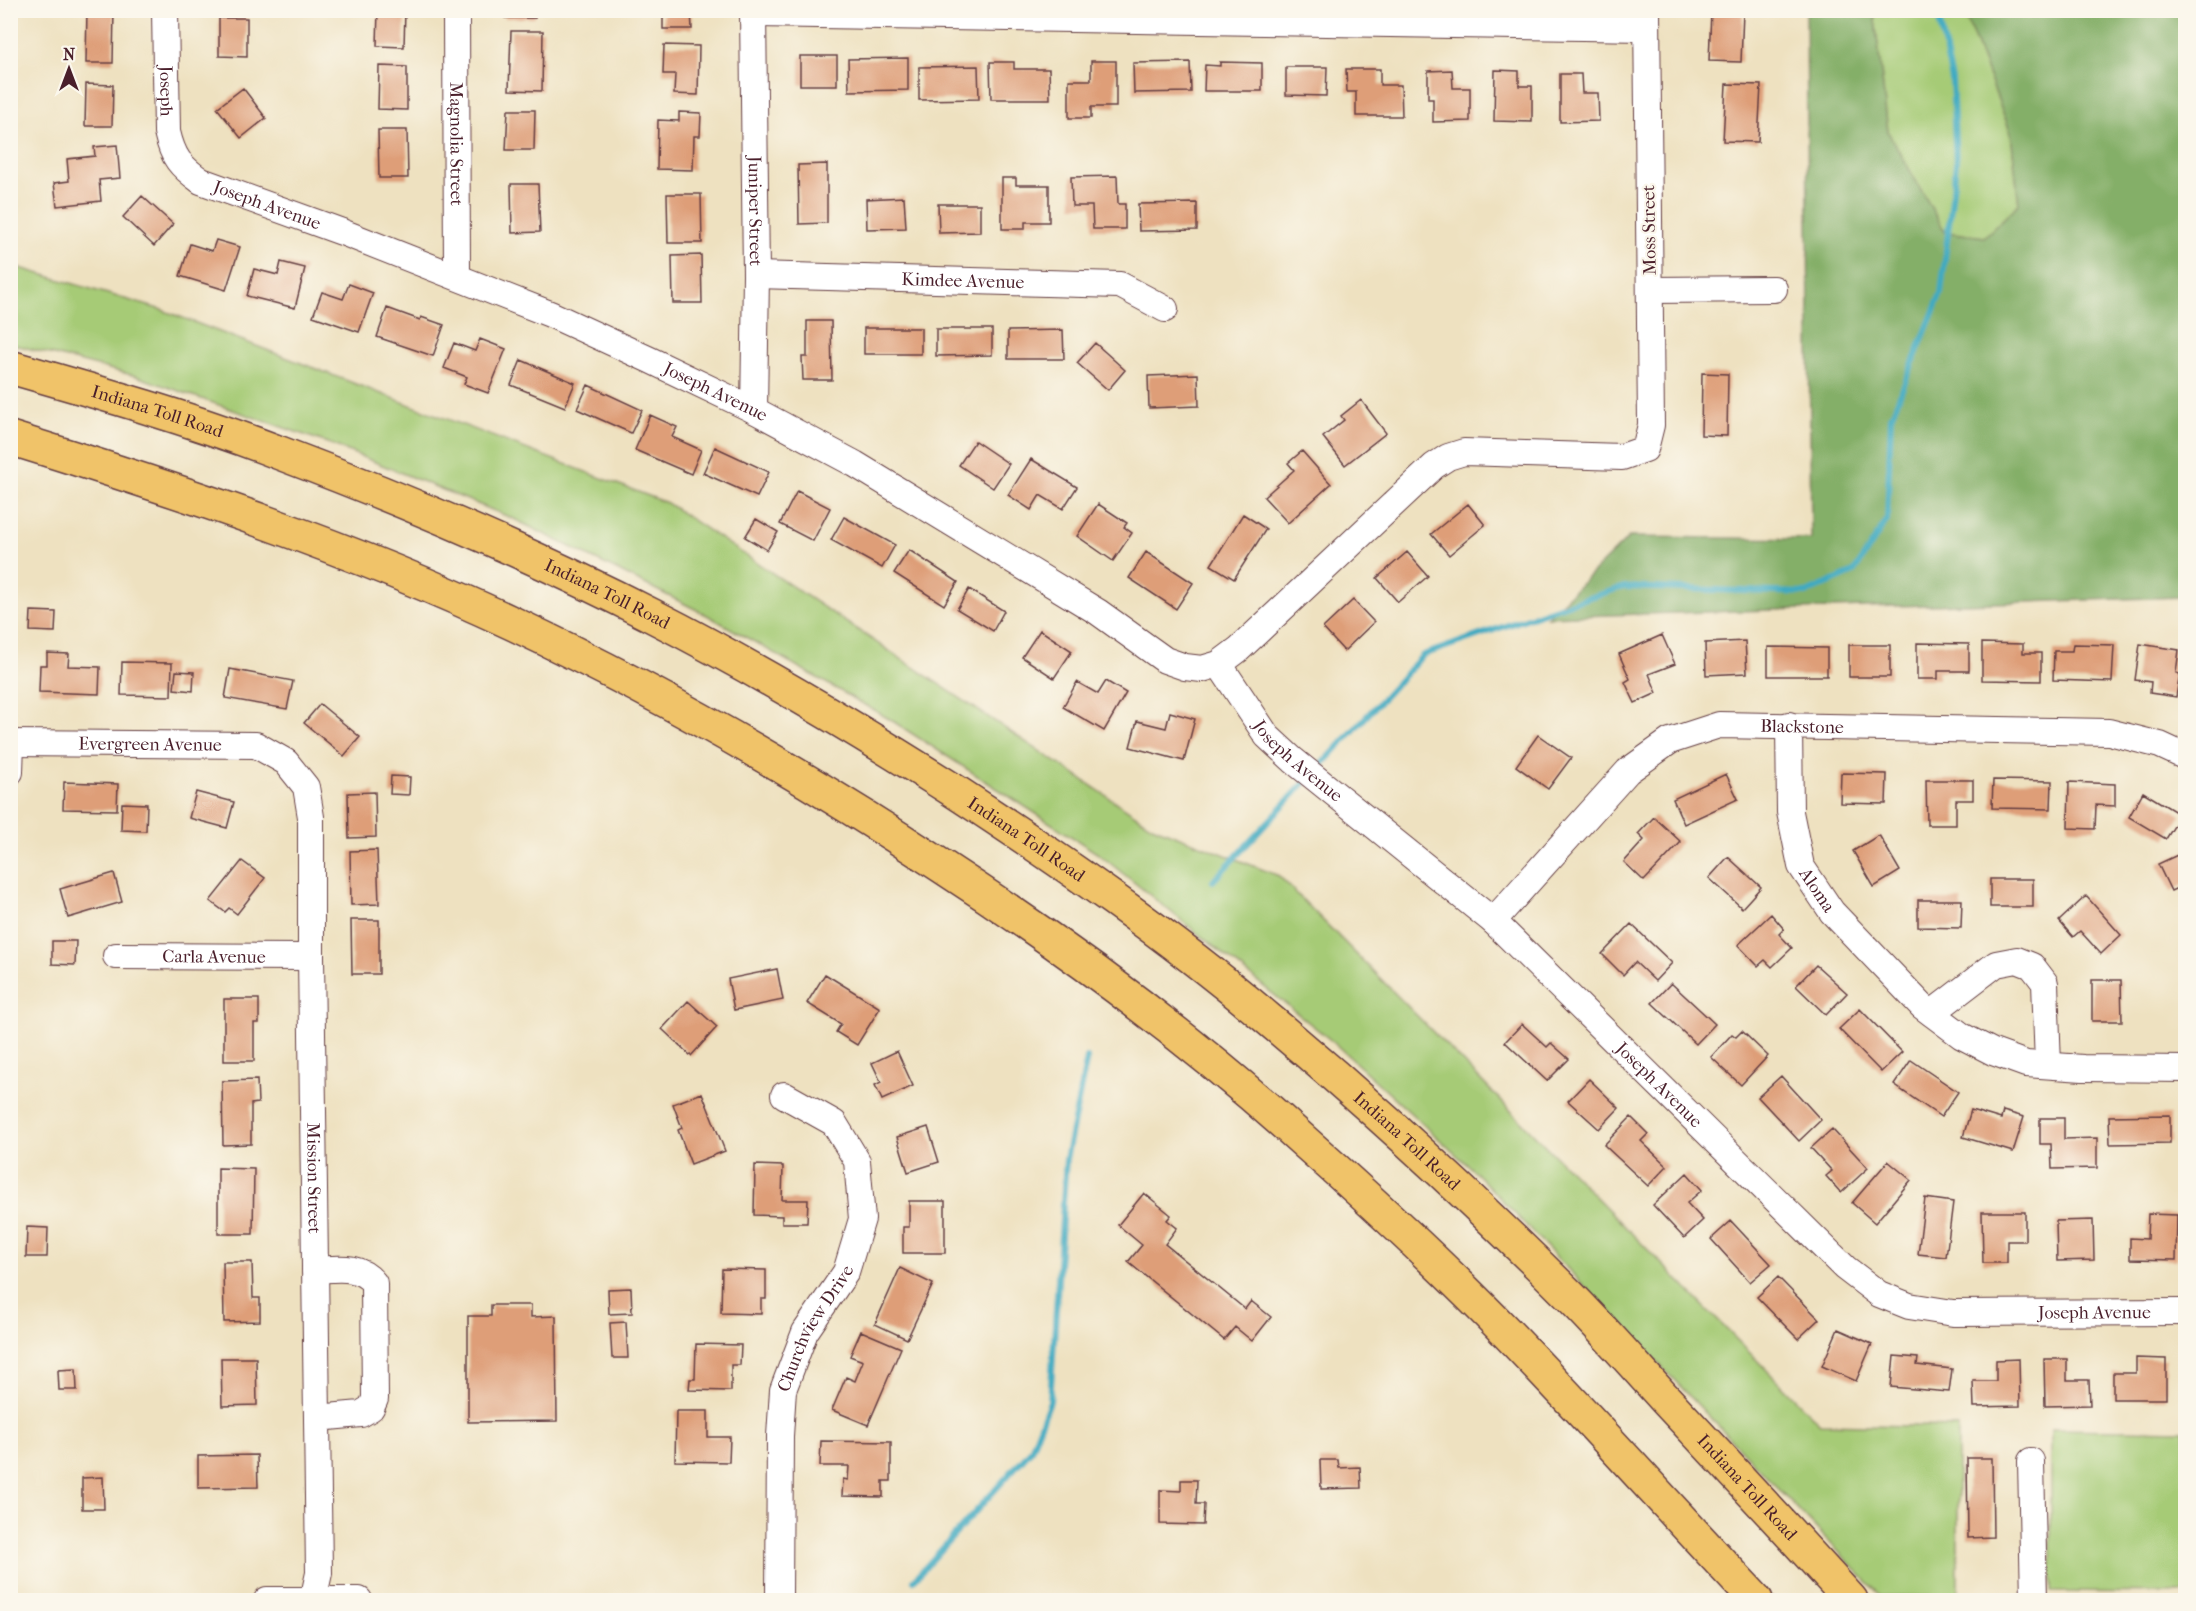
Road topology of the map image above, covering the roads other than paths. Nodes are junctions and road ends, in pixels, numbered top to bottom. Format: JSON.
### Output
{"nodes":[{"id":1,"x":165,"y":10,"type":"edge"},
{"id":2,"x":456,"y":10,"type":"edge"},
{"id":3,"x":753,"y":12,"type":"edge"},
{"id":4,"x":1647,"y":20,"type":"edge"},
{"id":5,"x":182,"y":167,"type":"joint"},
{"id":6,"x":756,"y":275,"type":"junction"},
{"id":7,"x":457,"y":276,"type":"junction"},
{"id":8,"x":1774,"y":289,"type":"dead end"},
{"id":9,"x":1650,"y":290,"type":"junction"},
{"id":10,"x":1165,"y":309,"type":"dead end"},
{"id":11,"x":10,"y":367,"type":"edge"},
{"id":12,"x":754,"y":410,"type":"junction"},
{"id":13,"x":10,"y":438,"type":"edge"},
{"id":14,"x":1645,"y":449,"type":"joint"},
{"id":15,"x":1219,"y":664,"type":"junction"},
{"id":16,"x":1788,"y":725,"type":"junction"},
{"id":17,"x":11,"y":743,"type":"edge"},
{"id":18,"x":2186,"y":757,"type":"edge"},
{"id":19,"x":286,"y":762,"type":"joint"},
{"id":20,"x":10,"y":772,"type":"edge"},
{"id":21,"x":1493,"y":921,"type":"junction"},
{"id":22,"x":116,"y":956,"type":"dead end"},
{"id":23,"x":310,"y":957,"type":"junction"},
{"id":24,"x":1932,"y":1013,"type":"junction"},
{"id":25,"x":2048,"y":1065,"type":"junction"},
{"id":26,"x":2186,"y":1069,"type":"edge"},
{"id":27,"x":784,"y":1095,"type":"dead end"},
{"id":28,"x":315,"y":1270,"type":"junction"},
{"id":29,"x":2186,"y":1312,"type":"edge"},
{"id":30,"x":317,"y":1418,"type":"junction"},
{"id":31,"x":2031,"y":1461,"type":"dead end"},
{"id":32,"x":267,"y":1600,"type":"edge"},
{"id":33,"x":313,"y":1600,"type":"edge"},
{"id":34,"x":359,"y":1600,"type":"edge"},
{"id":35,"x":779,"y":1600,"type":"edge"},
{"id":36,"x":1756,"y":1600,"type":"edge"},
{"id":37,"x":1851,"y":1600,"type":"edge"},
{"id":38,"x":2034,"y":1600,"type":"edge"}],
"edges":[{"from":1,"to":5,"type":"street","name":"Joseph"},
{"from":2,"to":7,"type":"street","name":"Magnolia Street"},
{"from":3,"to":4,"type":"street"},
{"from":3,"to":6,"type":"street","name":"Juniper Street"},
{"from":4,"to":9,"type":"street","name":"Moss Street"},
{"from":5,"to":7,"type":"street","name":"Joseph Avenue"},
{"from":6,"to":10,"type":"street","name":"Kimdee Avenue"},
{"from":6,"to":12,"type":"street","name":"Juniper Street"},
{"from":7,"to":12,"type":"street","name":"Joseph Avenue"},
{"from":8,"to":9,"type":"street"},
{"from":9,"to":14,"type":"street","name":"Moss Street"},
{"from":11,"to":37,"type":"highway","name":"Indiana Toll Road"},
{"from":12,"to":15,"type":"street","name":"Joseph Avenue"},
{"from":13,"to":36,"type":"highway"},
{"from":14,"to":15,"type":"street","name":"Joseph Avenue"},
{"from":15,"to":21,"type":"street","name":"Joseph Avenue"},
{"from":16,"to":18,"type":"street","name":"Blackstone"},
{"from":16,"to":21,"type":"street","name":"Blackstone"},
{"from":16,"to":24,"type":"street","name":"Aloma"},
{"from":17,"to":19,"type":"street","name":"Evergreen Avenue"},
{"from":17,"to":20,"type":"street"},
{"from":19,"to":23,"type":"street","name":"Mission Street"},
{"from":21,"to":29,"type":"street","name":"Joseph Avenue"},
{"from":22,"to":23,"type":"street","name":"Carla Avenue"},
{"from":23,"to":28,"type":"street","name":"Mission Street"},
{"from":24,"to":25,"type":"street","name":"Aloma"},
{"from":24,"to":25,"type":"street"},
{"from":25,"to":26,"type":"street","name":"Aloma"},
{"from":27,"to":35,"type":"street","name":"Churchview Drive"},
{"from":28,"to":30,"type":"street","name":"Mission Street"},
{"from":28,"to":30,"type":"street"},
{"from":30,"to":33,"type":"street","name":"Mission Street"},
{"from":31,"to":38,"type":"street"},
{"from":32,"to":33,"type":"street"},
{"from":33,"to":34,"type":"street"}]}
